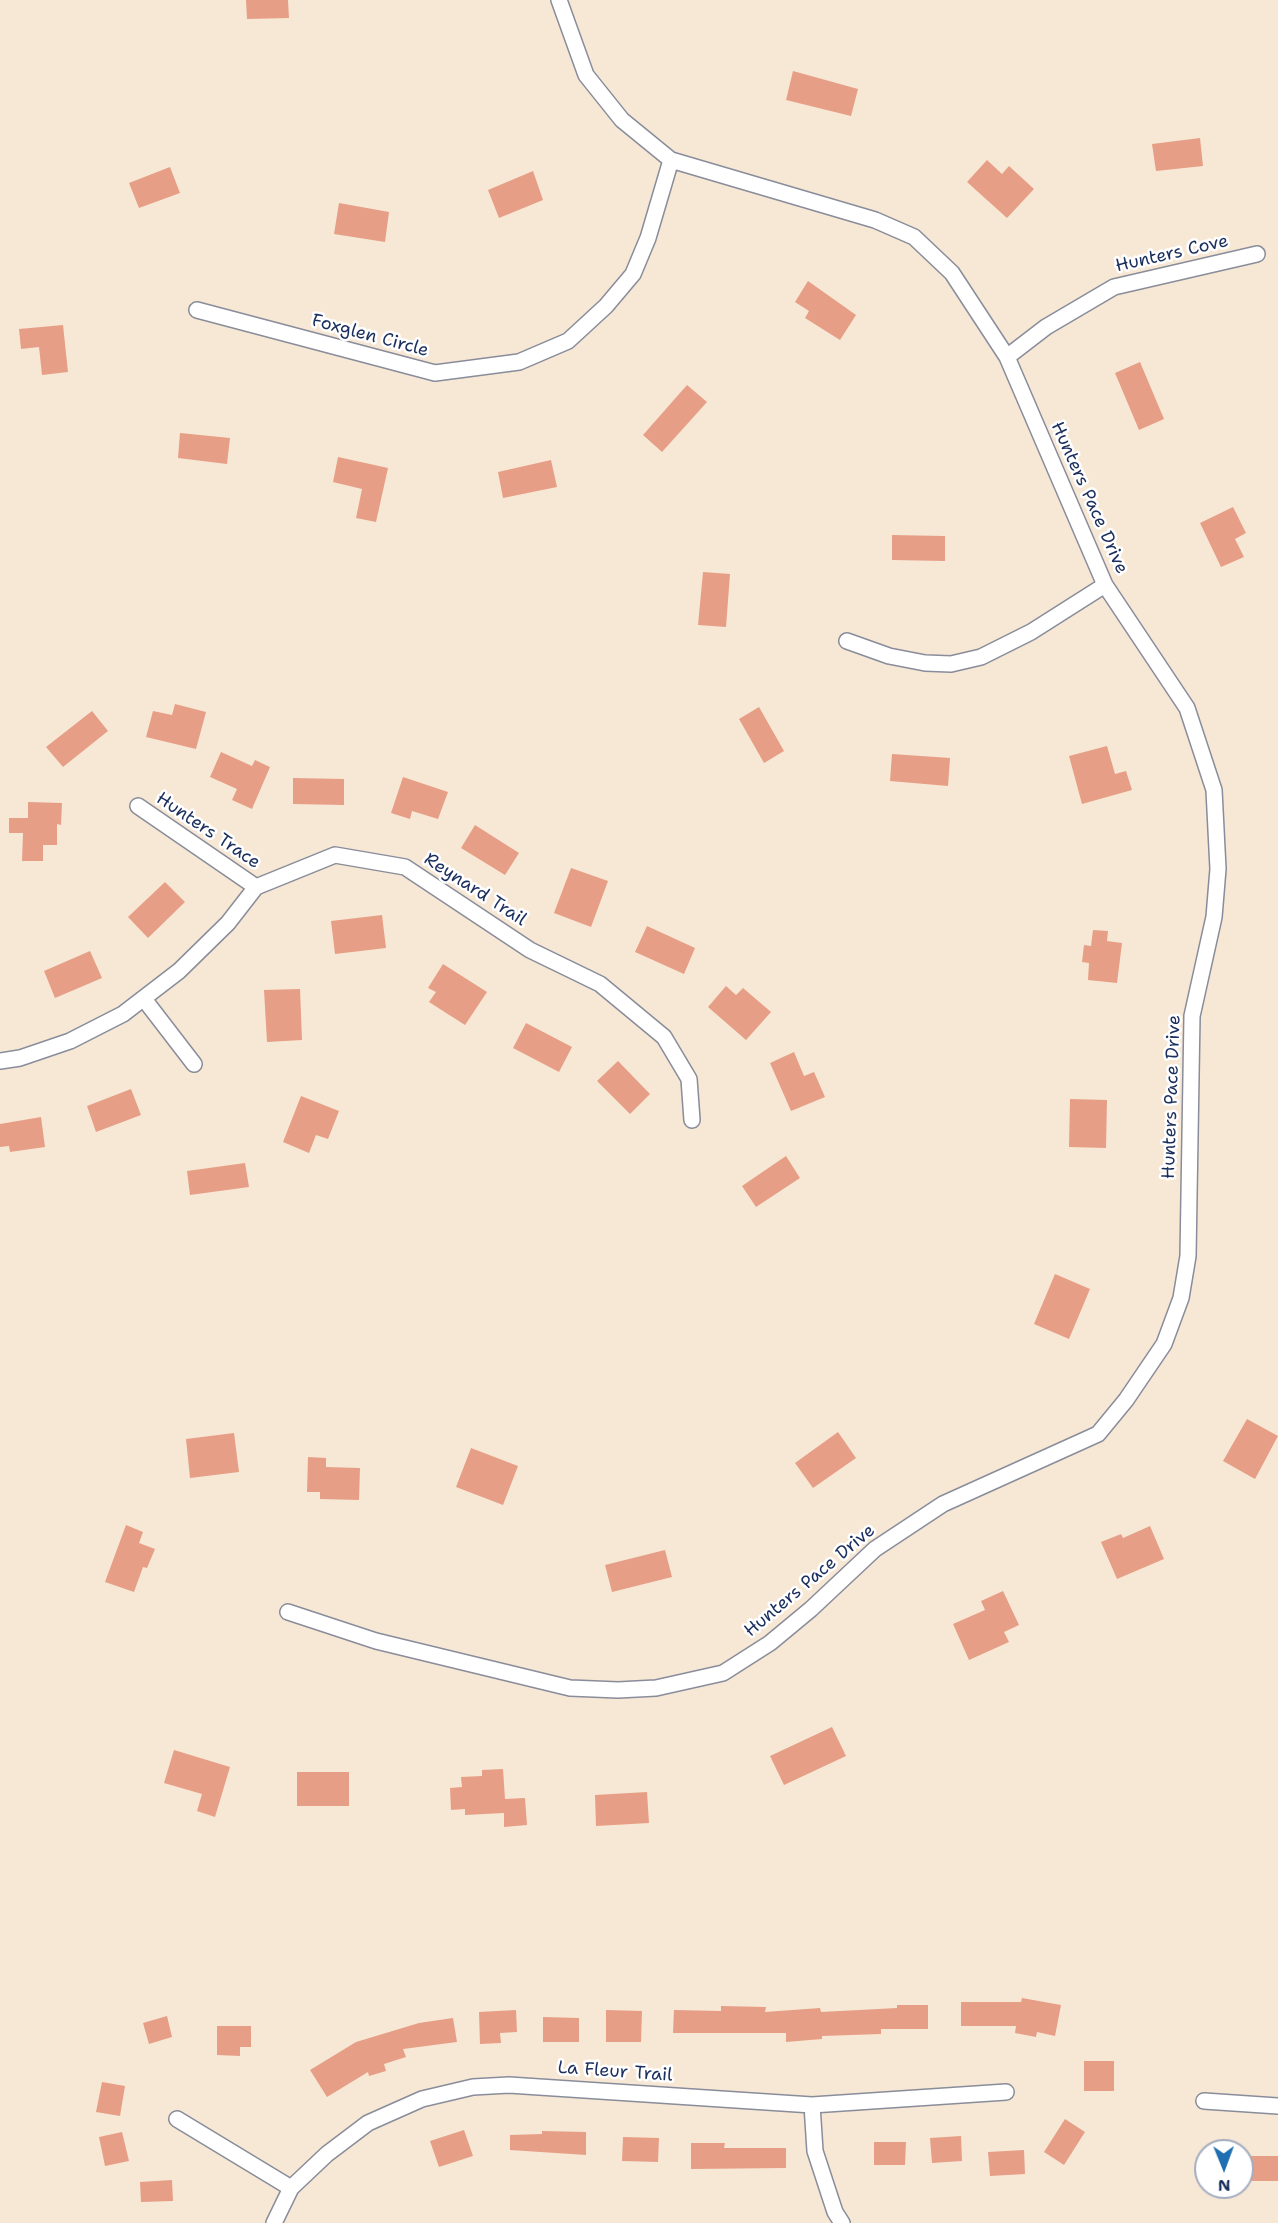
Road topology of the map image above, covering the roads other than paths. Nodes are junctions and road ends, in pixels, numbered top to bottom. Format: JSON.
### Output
{"nodes":[{"id":1,"x":559,"y":0,"type":"edge"},
{"id":2,"x":671,"y":160,"type":"junction"},
{"id":3,"x":1257,"y":254,"type":"dead end"},
{"id":4,"x":197,"y":310,"type":"dead end"},
{"id":5,"x":1007,"y":357,"type":"junction"},
{"id":6,"x":1105,"y":585,"type":"junction"},
{"id":7,"x":847,"y":641,"type":"dead end"},
{"id":8,"x":138,"y":806,"type":"dead end"},
{"id":9,"x":256,"y":887,"type":"junction"},
{"id":10,"x":144,"y":999,"type":"junction"},
{"id":11,"x":0,"y":1061,"type":"edge"},
{"id":12,"x":194,"y":1064,"type":"dead end"},
{"id":13,"x":692,"y":1120,"type":"dead end"},
{"id":14,"x":288,"y":1612,"type":"dead end"},
{"id":15,"x":1006,"y":2092,"type":"dead end"},
{"id":16,"x":1204,"y":2101,"type":"dead end"},
{"id":17,"x":812,"y":2105,"type":"junction"},
{"id":18,"x":1278,"y":2106,"type":"edge"},
{"id":19,"x":177,"y":2119,"type":"dead end"},
{"id":20,"x":291,"y":2188,"type":"junction"},
{"id":21,"x":274,"y":2223,"type":"edge"},
{"id":22,"x":842,"y":2223,"type":"edge"}],
"edges":[{"from":1,"to":2,"type":"street","name":"Hunters Pace Drive"},
{"from":2,"to":4,"type":"street","name":"Foxglen Circle"},
{"from":2,"to":5,"type":"street","name":"Hunters Pace Drive"},
{"from":3,"to":5,"type":"street","name":"Hunters Cove"},
{"from":5,"to":6,"type":"street","name":"Hunters Pace Drive"},
{"from":6,"to":7,"type":"street"},
{"from":6,"to":14,"type":"street","name":"Hunters Pace Drive"},
{"from":8,"to":9,"type":"street","name":"Hunters Trace"},
{"from":9,"to":10,"type":"street"},
{"from":9,"to":13,"type":"street","name":"Reynard Trail"},
{"from":10,"to":11,"type":"street"},
{"from":10,"to":12,"type":"street"},
{"from":15,"to":17,"type":"street","name":"La Fleur Trail"},
{"from":16,"to":18,"type":"street"},
{"from":17,"to":20,"type":"street","name":"La Fleur Trail"},
{"from":17,"to":22,"type":"street"},
{"from":19,"to":20,"type":"street"},
{"from":20,"to":21,"type":"street","name":"La Fleur Trail"}]}
